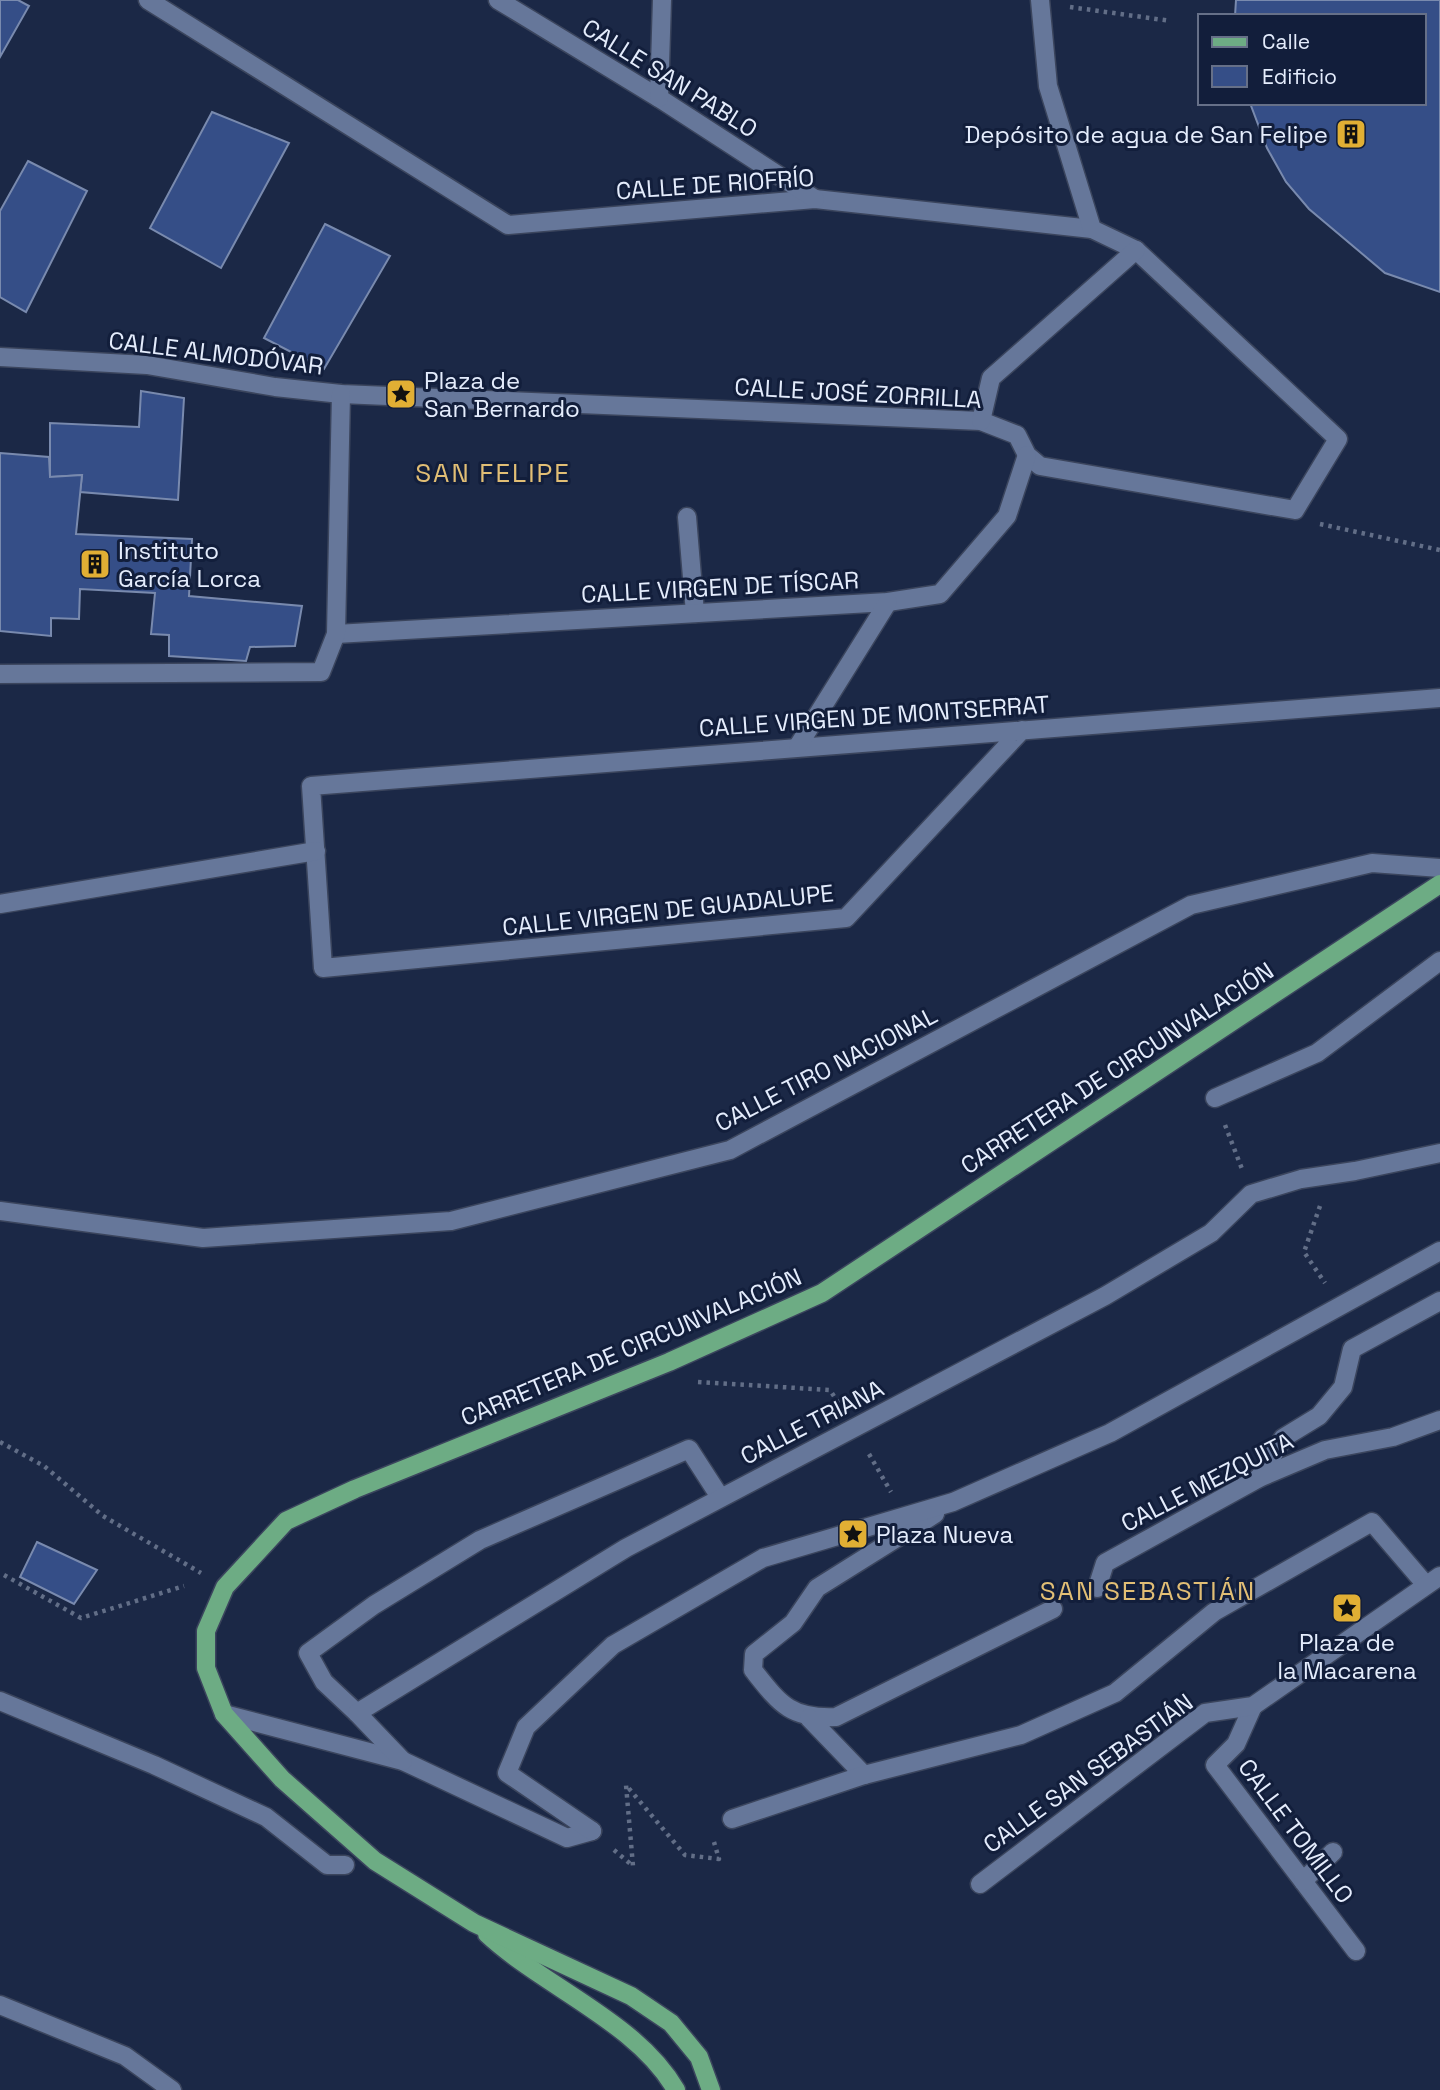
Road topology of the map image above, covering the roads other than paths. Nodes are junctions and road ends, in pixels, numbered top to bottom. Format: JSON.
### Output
{"nodes":[{"id":1,"x":148,"y":0,"type":"edge"},
{"id":2,"x":498,"y":0,"type":"edge"},
{"id":3,"x":662,"y":0,"type":"edge"},
{"id":4,"x":1040,"y":0,"type":"edge"},
{"id":5,"x":659,"y":98,"type":"junction"},
{"id":6,"x":815,"y":199,"type":"junction"},
{"id":7,"x":1092,"y":229,"type":"junction"},
{"id":8,"x":1136,"y":250,"type":"junction"},
{"id":9,"x":0,"y":358,"type":"edge"},
{"id":10,"x":341,"y":394,"type":"junction"},
{"id":11,"x":981,"y":421,"type":"junction"},
{"id":12,"x":1027,"y":455,"type":"junction"},
{"id":13,"x":687,"y":517,"type":"dead end"},
{"id":14,"x":888,"y":602,"type":"junction"},
{"id":15,"x":695,"y":614,"type":"junction"},
{"id":16,"x":336,"y":634,"type":"junction"},
{"id":17,"x":0,"y":674,"type":"edge"},
{"id":18,"x":1440,"y":698,"type":"edge"},
{"id":19,"x":1022,"y":730,"type":"junction"},
{"id":20,"x":798,"y":746,"type":"junction"},
{"id":21,"x":316,"y":851,"type":"junction"},
{"id":22,"x":1440,"y":868,"type":"edge"},
{"id":23,"x":1440,"y":884,"type":"edge"},
{"id":24,"x":0,"y":904,"type":"edge"},
{"id":25,"x":1440,"y":961,"type":"edge"},
{"id":26,"x":1215,"y":1098,"type":"road end"},
{"id":27,"x":1440,"y":1153,"type":"edge"},
{"id":28,"x":0,"y":1212,"type":"edge"},
{"id":29,"x":1440,"y":1251,"type":"edge"},
{"id":30,"x":1440,"y":1301,"type":"edge"},
{"id":31,"x":1440,"y":1420,"type":"edge"},
{"id":32,"x":1259,"y":1478,"type":"junction"},
{"id":33,"x":720,"y":1497,"type":"junction"},
{"id":34,"x":953,"y":1502,"type":"junction"},
{"id":35,"x":1433,"y":1580,"type":"edge"},
{"id":36,"x":1097,"y":1588,"type":"dead end"},
{"id":37,"x":1053,"y":1609,"type":"dead end"},
{"id":38,"x":0,"y":1700,"type":"edge"},
{"id":39,"x":1253,"y":1706,"type":"junction"},
{"id":40,"x":357,"y":1713,"type":"junction"},
{"id":41,"x":224,"y":1714,"type":"junction"},
{"id":42,"x":809,"y":1718,"type":"junction"},
{"id":43,"x":403,"y":1761,"type":"junction"},
{"id":44,"x":864,"y":1775,"type":"junction"},
{"id":45,"x":732,"y":1819,"type":"road end"},
{"id":46,"x":1333,"y":1852,"type":"dead end"},
{"id":47,"x":345,"y":1865,"type":"dead end"},
{"id":48,"x":1303,"y":1881,"type":"junction"},
{"id":49,"x":980,"y":1884,"type":"dead end"},
{"id":50,"x":474,"y":1923,"type":"junction"},
{"id":51,"x":1356,"y":1951,"type":"dead end"},
{"id":52,"x":0,"y":2005,"type":"edge"},
{"id":53,"x":172,"y":2090,"type":"edge"},
{"id":54,"x":676,"y":2090,"type":"edge"},
{"id":55,"x":711,"y":2090,"type":"edge"}],
"edges":[{"from":1,"to":6,"type":"street","name":"CALLE DE RIOFRÍO"},
{"from":2,"to":5,"type":"street","name":"CALLE SAN PABLO"},
{"from":3,"to":5,"type":"street"},
{"from":4,"to":7,"type":"street"},
{"from":5,"to":6,"type":"street","name":"CALLE SAN PABLO"},
{"from":6,"to":7,"type":"street","name":"CALLE DE RIOFRÍO"},
{"from":7,"to":8,"type":"street"},
{"from":8,"to":11,"type":"street"},
{"from":8,"to":12,"type":"street","name":"CALLE JOSÉ ZORRILLA"},
{"from":9,"to":10,"type":"street","name":"CALLE ALMODÓVAR"},
{"from":10,"to":11,"type":"street","name":"CALLE JOSÉ ZORRILLA"},
{"from":10,"to":16,"type":"street"},
{"from":11,"to":12,"type":"street","name":"CALLE JOSÉ ZORRILLA"},
{"from":12,"to":14,"type":"street","name":"CALLE VIRGEN DE TÍSCAR"},
{"from":13,"to":15,"type":"street"},
{"from":14,"to":15,"type":"street","name":"CALLE VIRGEN DE TÍSCAR"},
{"from":14,"to":20,"type":"street"},
{"from":15,"to":16,"type":"street","name":"CALLE VIRGEN DE TÍSCAR"},
{"from":16,"to":17,"type":"street"},
{"from":18,"to":19,"type":"street","name":"CALLE VIRGEN DE MONTSERRAT"},
{"from":19,"to":20,"type":"street","name":"CALLE VIRGEN DE MONTSERRAT"},
{"from":19,"to":21,"type":"street","name":"CALLE VIRGEN DE GUADALUPE"},
{"from":20,"to":21,"type":"street","name":"CALLE VIRGEN DE MONTSERRAT"},
{"from":21,"to":24,"type":"street"},
{"from":22,"to":28,"type":"street","name":"CALLE TIRO NACIONAL"},
{"from":23,"to":41,"type":"main road","name":"CARRETERA DE CIRCUNVALACIÓN"},
{"from":25,"to":26,"type":"street"},
{"from":27,"to":33,"type":"street","name":"CALLE TRIANA"},
{"from":29,"to":34,"type":"street"},
{"from":30,"to":32,"type":"street"},
{"from":31,"to":32,"type":"street","name":"CALLE MEZQUITA"},
{"from":32,"to":36,"type":"street","name":"CALLE MEZQUITA"},
{"from":33,"to":40,"type":"street","name":"CALLE TRIANA"},
{"from":33,"to":40,"type":"street"},
{"from":34,"to":42,"type":"street"},
{"from":34,"to":43,"type":"street"},
{"from":35,"to":39,"type":"street","name":"CALLE SAN SEBASTIÁN"},
{"from":35,"to":44,"type":"street"},
{"from":37,"to":42,"type":"street"},
{"from":38,"to":47,"type":"street"},
{"from":39,"to":48,"type":"street","name":"CALLE TOMILLO"},
{"from":39,"to":49,"type":"street","name":"CALLE SAN SEBASTIÁN"},
{"from":40,"to":43,"type":"street"},
{"from":41,"to":43,"type":"street"},
{"from":41,"to":50,"type":"main road","name":"CARRETERA DE CIRCUNVALACIÓN"},
{"from":42,"to":44,"type":"street"},
{"from":44,"to":45,"type":"street"},
{"from":46,"to":48,"type":"street"},
{"from":48,"to":51,"type":"street","name":"CALLE TOMILLO"},
{"from":50,"to":54,"type":"main road","name":"CARRETERA DE CIRCUNVALACIÓN"},
{"from":50,"to":55,"type":"main road","name":"CARRETERA DE CIRCUNVALACIÓN"},
{"from":52,"to":53,"type":"street"}]}
